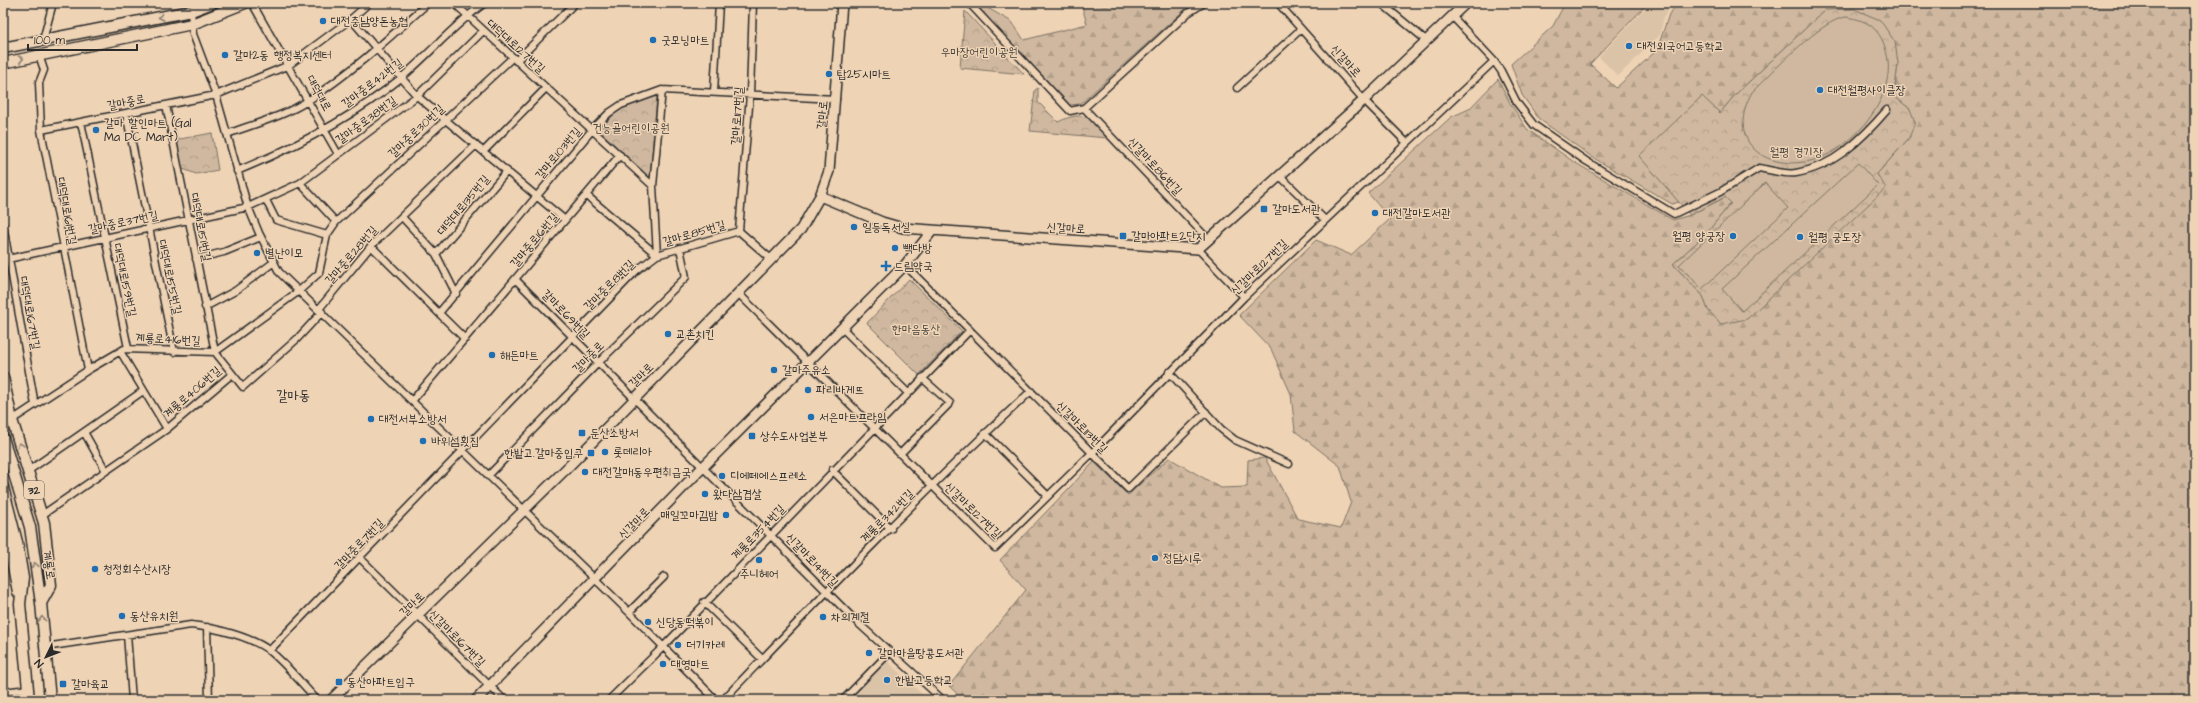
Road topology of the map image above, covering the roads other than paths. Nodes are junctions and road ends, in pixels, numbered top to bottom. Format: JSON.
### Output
{"nodes":[{"id":1,"x":53,"y":3,"type":"edge"},
{"id":2,"x":212,"y":3,"type":"edge"},
{"id":3,"x":245,"y":3,"type":"edge"},
{"id":4,"x":252,"y":3,"type":"edge"},
{"id":5,"x":369,"y":3,"type":"edge"},
{"id":6,"x":428,"y":3,"type":"edge"},
{"id":7,"x":454,"y":3,"type":"edge"},
{"id":8,"x":485,"y":3,"type":"edge"},
{"id":9,"x":575,"y":3,"type":"edge"},
{"id":10,"x":719,"y":3,"type":"edge"},
{"id":11,"x":753,"y":3,"type":"edge"},
{"id":12,"x":842,"y":3,"type":"edge"},
{"id":13,"x":969,"y":3,"type":"edge"},
{"id":14,"x":1204,"y":3,"type":"edge"},
{"id":15,"x":1278,"y":3,"type":"edge"},
{"id":16,"x":1381,"y":3,"type":"edge"},
{"id":17,"x":1466,"y":3,"type":"edge"},
{"id":18,"x":191,"y":11,"type":"junction"},
{"id":19,"x":466,"y":16,"type":"junction"},
{"id":20,"x":1452,"y":16,"type":"junction"},
{"id":21,"x":351,"y":19,"type":"junction"},
{"id":22,"x":192,"y":24,"type":"junction"},
{"id":23,"x":1301,"y":29,"type":"junction"},
{"id":24,"x":483,"y":31,"type":"junction"},
{"id":25,"x":43,"y":40,"type":"junction"},
{"id":26,"x":1427,"y":40,"type":"junction"},
{"id":27,"x":3,"y":48,"type":"edge"},
{"id":28,"x":376,"y":49,"type":"junction"},
{"id":29,"x":40,"y":56,"type":"junction"},
{"id":30,"x":514,"y":59,"type":"junction"},
{"id":31,"x":1494,"y":61,"type":"junction"},
{"id":32,"x":3,"y":63,"type":"edge"},
{"id":33,"x":289,"y":66,"type":"junction"},
{"id":34,"x":401,"y":78,"type":"junction"},
{"id":35,"x":546,"y":88,"type":"junction"},
{"id":36,"x":1237,"y":88,"type":"dead end"},
{"id":37,"x":662,"y":90,"type":"junction"},
{"id":38,"x":714,"y":92,"type":"junction"},
{"id":39,"x":750,"y":94,"type":"junction"},
{"id":40,"x":216,"y":95,"type":"junction"},
{"id":41,"x":417,"y":96,"type":"junction"},
{"id":42,"x":836,"y":99,"type":"junction"},
{"id":43,"x":1364,"y":100,"type":"junction"},
{"id":44,"x":308,"y":101,"type":"junction"},
{"id":45,"x":166,"y":105,"type":"junction"},
{"id":46,"x":1084,"y":108,"type":"junction"},
{"id":47,"x":1887,"y":110,"type":"dead end"},
{"id":48,"x":126,"y":113,"type":"junction"},
{"id":49,"x":445,"y":119,"type":"junction"},
{"id":50,"x":81,"y":122,"type":"junction"},
{"id":51,"x":41,"y":130,"type":"junction"},
{"id":52,"x":592,"y":130,"type":"junction"},
{"id":53,"x":325,"y":131,"type":"junction"},
{"id":54,"x":227,"y":134,"type":"junction"},
{"id":55,"x":1406,"y":142,"type":"junction"},
{"id":56,"x":476,"y":145,"type":"junction"},
{"id":57,"x":484,"y":151,"type":"junction"},
{"id":58,"x":338,"y":154,"type":"junction"},
{"id":59,"x":620,"y":155,"type":"junction"},
{"id":60,"x":507,"y":170,"type":"junction"},
{"id":61,"x":237,"y":171,"type":"junction"},
{"id":62,"x":1279,"y":175,"type":"junction"},
{"id":63,"x":300,"y":183,"type":"junction"},
{"id":64,"x":653,"y":186,"type":"junction"},
{"id":65,"x":586,"y":195,"type":"junction"},
{"id":66,"x":537,"y":196,"type":"junction"},
{"id":67,"x":820,"y":196,"type":"junction"},
{"id":68,"x":266,"y":200,"type":"junction"},
{"id":69,"x":248,"y":207,"type":"junction"},
{"id":70,"x":402,"y":217,"type":"junction"},
{"id":71,"x":188,"y":220,"type":"junction"},
{"id":72,"x":565,"y":220,"type":"junction"},
{"id":73,"x":1324,"y":220,"type":"junction"},
{"id":74,"x":336,"y":222,"type":"junction"},
{"id":75,"x":3,"y":225,"type":"edge"},
{"id":76,"x":148,"y":228,"type":"junction"},
{"id":77,"x":739,"y":231,"type":"junction"},
{"id":78,"x":932,"y":231,"type":"junction"},
{"id":79,"x":327,"y":235,"type":"junction"},
{"id":80,"x":105,"y":237,"type":"junction"},
{"id":81,"x":261,"y":237,"type":"junction"},
{"id":82,"x":1209,"y":240,"type":"junction"},
{"id":83,"x":62,"y":246,"type":"junction"},
{"id":84,"x":371,"y":246,"type":"junction"},
{"id":85,"x":680,"y":248,"type":"junction"},
{"id":86,"x":1198,"y":250,"type":"junction"},
{"id":87,"x":436,"y":254,"type":"junction"},
{"id":88,"x":658,"y":255,"type":"junction"},
{"id":89,"x":6,"y":259,"type":"edge"},
{"id":90,"x":196,"y":259,"type":"junction"},
{"id":91,"x":772,"y":260,"type":"junction"},
{"id":92,"x":274,"y":262,"type":"junction"},
{"id":93,"x":905,"y":265,"type":"junction"},
{"id":94,"x":515,"y":279,"type":"junction"},
{"id":95,"x":299,"y":291,"type":"junction"},
{"id":96,"x":456,"y":294,"type":"junction"},
{"id":97,"x":739,"y":294,"type":"junction"},
{"id":98,"x":1244,"y":297,"type":"junction"},
{"id":99,"x":205,"y":307,"type":"junction"},
{"id":100,"x":321,"y":311,"type":"junction"},
{"id":101,"x":439,"y":313,"type":"junction"},
{"id":102,"x":842,"y":328,"type":"junction"},
{"id":103,"x":970,"y":330,"type":"junction"},
{"id":104,"x":465,"y":338,"type":"junction"},
{"id":105,"x":573,"y":338,"type":"junction"},
{"id":106,"x":128,"y":348,"type":"junction"},
{"id":107,"x":120,"y":351,"type":"junction"},
{"id":108,"x":174,"y":352,"type":"junction"},
{"id":109,"x":215,"y":352,"type":"junction"},
{"id":110,"x":808,"y":362,"type":"junction"},
{"id":111,"x":598,"y":363,"type":"junction"},
{"id":112,"x":88,"y":370,"type":"junction"},
{"id":113,"x":1168,"y":372,"type":"junction"},
{"id":114,"x":232,"y":375,"type":"junction"},
{"id":115,"x":3,"y":377,"type":"edge"},
{"id":116,"x":922,"y":378,"type":"junction"},
{"id":117,"x":143,"y":391,"type":"junction"},
{"id":118,"x":1031,"y":391,"type":"junction"},
{"id":119,"x":908,"y":393,"type":"junction"},
{"id":120,"x":634,"y":400,"type":"junction"},
{"id":121,"x":412,"y":401,"type":"junction"},
{"id":122,"x":35,"y":405,"type":"junction"},
{"id":123,"x":1206,"y":412,"type":"junction"},
{"id":124,"x":12,"y":420,"type":"junction"},
{"id":125,"x":874,"y":428,"type":"junction"},
{"id":126,"x":166,"y":429,"type":"junction"},
{"id":127,"x":84,"y":432,"type":"junction"},
{"id":128,"x":985,"y":433,"type":"junction"},
{"id":129,"x":3,"y":438,"type":"edge"},
{"id":130,"x":464,"y":452,"type":"junction"},
{"id":131,"x":1092,"y":453,"type":"junction"},
{"id":132,"x":900,"y":454,"type":"junction"},
{"id":133,"x":1289,"y":464,"type":"dead end"},
{"id":134,"x":703,"y":467,"type":"junction"},
{"id":135,"x":832,"y":470,"type":"junction"},
{"id":136,"x":28,"y":471,"type":"junction"},
{"id":137,"x":106,"y":471,"type":"junction"},
{"id":138,"x":488,"y":476,"type":"junction"},
{"id":139,"x":933,"y":486,"type":"junction"},
{"id":140,"x":3,"y":487,"type":"edge"},
{"id":141,"x":1048,"y":496,"type":"junction"},
{"id":142,"x":525,"y":510,"type":"junction"},
{"id":143,"x":42,"y":515,"type":"junction"},
{"id":144,"x":4,"y":520,"type":"edge"},
{"id":145,"x":891,"y":529,"type":"junction"},
{"id":146,"x":772,"y":534,"type":"junction"},
{"id":147,"x":360,"y":558,"type":"junction"},
{"id":148,"x":664,"y":577,"type":"dead end"},
{"id":149,"x":596,"y":579,"type":"junction"},
{"id":150,"x":828,"y":592,"type":"junction"},
{"id":151,"x":704,"y":602,"type":"junction"},
{"id":152,"x":41,"y":603,"type":"junction"},
{"id":153,"x":20,"y":604,"type":"junction"},
{"id":154,"x":629,"y":612,"type":"junction"},
{"id":155,"x":418,"y":615,"type":"junction"},
{"id":156,"x":207,"y":627,"type":"junction"},
{"id":157,"x":127,"y":635,"type":"junction"},
{"id":158,"x":664,"y":646,"type":"junction"},
{"id":159,"x":45,"y":648,"type":"junction"},
{"id":160,"x":269,"y":651,"type":"junction"},
{"id":161,"x":889,"y":653,"type":"junction"},
{"id":162,"x":762,"y":659,"type":"junction"},
{"id":163,"x":490,"y":686,"type":"junction"},
{"id":164,"x":28,"y":689,"type":"junction"},
{"id":165,"x":3,"y":692,"type":"edge"},
{"id":166,"x":29,"y":700,"type":"edge"},
{"id":167,"x":50,"y":700,"type":"edge"},
{"id":168,"x":132,"y":700,"type":"edge"},
{"id":169,"x":209,"y":700,"type":"edge"},
{"id":170,"x":317,"y":700,"type":"edge"},
{"id":171,"x":331,"y":700,"type":"edge"},
{"id":172,"x":476,"y":700,"type":"edge"},
{"id":173,"x":504,"y":700,"type":"edge"},
{"id":174,"x":609,"y":700,"type":"edge"},
{"id":175,"x":716,"y":700,"type":"edge"},
{"id":176,"x":723,"y":700,"type":"edge"},
{"id":177,"x":844,"y":700,"type":"edge"},
{"id":178,"x":943,"y":700,"type":"edge"}],
"edges":[{"from":1,"to":25,"type":"street"},
{"from":2,"to":18,"type":"main road"},
{"from":3,"to":22,"type":"main road"},
{"from":4,"to":33,"type":"street","name":"대덕대로"},
{"from":5,"to":21,"type":"street","name":"갈마중로"},
{"from":6,"to":28,"type":"street"},
{"from":7,"to":19,"type":"street","name":"대덕대로127번길"},
{"from":8,"to":19,"type":"street","name":"갈마중로42번길"},
{"from":9,"to":30,"type":"street","name":"갈마중로30번길"},
{"from":10,"to":38,"type":"street"},
{"from":11,"to":39,"type":"street","name":"갈마로117번길"},
{"from":12,"to":42,"type":"street","name":"갈마로"},
{"from":13,"to":46,"type":"street"},
{"from":14,"to":46,"type":"street"},
{"from":15,"to":23,"type":"street","name":"신갈마로"},
{"from":16,"to":26,"type":"street"},
{"from":17,"to":20,"type":"street"},
{"from":18,"to":22,"type":"street"},
{"from":18,"to":25,"type":"main road","one_way":true},
{"from":19,"to":24,"type":"street","name":"대덕대로127번길"},
{"from":19,"to":34,"type":"street","name":"갈마중로42번길"},
{"from":20,"to":26,"type":"street"},
{"from":20,"to":31,"type":"street"},
{"from":21,"to":28,"type":"street","name":"대덕대로135번길"},
{"from":21,"to":33,"type":"street","name":"갈마중로"},
{"from":22,"to":29,"type":"main road"},
{"from":22,"to":40,"type":"street"},
{"from":23,"to":36,"type":"street"},
{"from":23,"to":43,"type":"street","name":"신갈마로"},
{"from":24,"to":30,"type":"street","name":"대덕대로127번길"},
{"from":24,"to":41,"type":"street","name":"갈마중로38번길"},
{"from":25,"to":27,"type":"main road"},
{"from":26,"to":43,"type":"street"},
{"from":28,"to":34,"type":"street","name":"대덕대로135번길"},
{"from":28,"to":44,"type":"street"},
{"from":32,"to":29,"type":"main road","one_way":true},
{"from":29,"to":51,"type":"street","name":"대덕대로161번길"},
{"from":30,"to":35,"type":"street","name":"대덕대로127번길"},
{"from":30,"to":49,"type":"street","name":"갈마중로30번길"},
{"from":31,"to":47,"type":"street"},
{"from":31,"to":55,"type":"street","name":"신갈마로127번길"},
{"from":33,"to":40,"type":"street","name":"갈마중로"},
{"from":33,"to":44,"type":"street","name":"대덕대로"},
{"from":34,"to":41,"type":"street","name":"대덕대로135번길"},
{"from":34,"to":53,"type":"street","name":"갈마중로42번길"},
{"from":35,"to":52,"type":"street","name":"대덕대로127번길"},
{"from":35,"to":57,"type":"street","name":"대덕대로127번길"},
{"from":37,"to":38,"type":"street","name":"갈마로103번길"},
{"from":37,"to":52,"type":"street","name":"갈마로103번길"},
{"from":37,"to":64,"type":"street"},
{"from":38,"to":39,"type":"street","name":"갈마로103번길"},
{"from":39,"to":42,"type":"street","name":"갈마로103번길"},
{"from":39,"to":77,"type":"street","name":"갈마로117번길"},
{"from":40,"to":45,"type":"street","name":"갈마중로"},
{"from":40,"to":54,"type":"street"},
{"from":41,"to":49,"type":"street","name":"대덕대로135번길"},
{"from":41,"to":58,"type":"street","name":"갈마중로38번길"},
{"from":42,"to":67,"type":"street","name":"갈마로"},
{"from":43,"to":55,"type":"street","name":"신갈마로"},
{"from":43,"to":62,"type":"street"},
{"from":44,"to":53,"type":"street","name":"대덕대로"},
{"from":44,"to":54,"type":"street"},
{"from":45,"to":48,"type":"street","name":"갈마중로"},
{"from":45,"to":71,"type":"street","name":"대덕대로151번길"},
{"from":46,"to":82,"type":"street","name":"신갈마로86번길"},
{"from":48,"to":50,"type":"street","name":"갈마중로"},
{"from":48,"to":76,"type":"street","name":"대덕대로155번길"},
{"from":49,"to":56,"type":"street","name":"대덕대로135번길"},
{"from":49,"to":74,"type":"street","name":"갈마중로30번길"},
{"from":50,"to":51,"type":"street","name":"갈마중로"},
{"from":50,"to":80,"type":"street","name":"대덕대로159번길"},
{"from":51,"to":83,"type":"street","name":"대덕대로161번길"},
{"from":52,"to":59,"type":"street","name":"대덕대로127번길"},
{"from":52,"to":66,"type":"street","name":"갈마로103번길"},
{"from":53,"to":58,"type":"street","name":"대덕대로"},
{"from":53,"to":61,"type":"street","name":"갈마중로42번길"},
{"from":54,"to":61,"type":"street"},
{"from":55,"to":73,"type":"street","name":"신갈마로127번길"},
{"from":56,"to":57,"type":"street","name":"대덕대로135번길"},
{"from":56,"to":70,"type":"street","name":"갈마중로28번길"},
{"from":57,"to":60,"type":"street","name":"대덕대로135번길"},
{"from":58,"to":63,"type":"street","name":"갈마중로38번길"},
{"from":59,"to":64,"type":"street","name":"대덕대로127번길"},
{"from":59,"to":65,"type":"street","name":"갈마중로16번길"},
{"from":60,"to":66,"type":"street","name":"대덕대로135번길"},
{"from":60,"to":87,"type":"street","name":"대덕대로135번길"},
{"from":61,"to":69,"type":"street"},
{"from":62,"to":73,"type":"street"},
{"from":62,"to":82,"type":"street"},
{"from":63,"to":68,"type":"street","name":"갈마중로38번길"},
{"from":63,"to":74,"type":"street"},
{"from":64,"to":88,"type":"street"},
{"from":65,"to":72,"type":"street","name":"갈마중로16번길"},
{"from":65,"to":88,"type":"street","name":"갈마로85번길"},
{"from":66,"to":72,"type":"street","name":"대덕대로135번길"},
{"from":66,"to":96,"type":"street","name":"갈마로103번길"},
{"from":67,"to":78,"type":"street","name":"신갈마로"},
{"from":67,"to":91,"type":"street","name":"갈마로"},
{"from":68,"to":69,"type":"street","name":"갈마중로38번길"},
{"from":68,"to":79,"type":"street"},
{"from":69,"to":71,"type":"street","name":"갈마중로37번길"},
{"from":69,"to":81,"type":"street"},
{"from":70,"to":84,"type":"street","name":"갈마중로28번길"},
{"from":70,"to":87,"type":"street"},
{"from":71,"to":76,"type":"street","name":"갈마중로37번길"},
{"from":71,"to":90,"type":"street","name":"대덕대로151번길"},
{"from":72,"to":94,"type":"street","name":"갈마중로16번길"},
{"from":73,"to":98,"type":"street","name":"신갈마로127번길"},
{"from":74,"to":79,"type":"street","name":"갈마중로30번길"},
{"from":75,"to":89,"type":"street","name":"대덕대로167번길"},
{"from":76,"to":80,"type":"street","name":"갈마중로37번길"},
{"from":76,"to":108,"type":"street","name":"대덕대로155번길"},
{"from":77,"to":85,"type":"street","name":"갈마로85번길"},
{"from":77,"to":91,"type":"street","name":"갈마로85번길"},
{"from":78,"to":86,"type":"street","name":"신갈마로"},
{"from":78,"to":93,"type":"street","name":"신갈마로"},
{"from":79,"to":95,"type":"street","name":"갈마중로30번길"},
{"from":80,"to":83,"type":"street","name":"갈마중로37번길"},
{"from":80,"to":106,"type":"street","name":"대덕대로159번길"},
{"from":81,"to":90,"type":"street"},
{"from":81,"to":92,"type":"street"},
{"from":82,"to":86,"type":"street"},
{"from":83,"to":89,"type":"street","name":"갈마중로37번길"},
{"from":83,"to":112,"type":"street","name":"대덕대로161번길"},
{"from":84,"to":100,"type":"street","name":"갈마중로28번길"},
{"from":84,"to":101,"type":"street"},
{"from":85,"to":88,"type":"street","name":"갈마로85번길"},
{"from":85,"to":111,"type":"street","name":"갈마중로"},
{"from":86,"to":98,"type":"street"},
{"from":87,"to":96,"type":"street"},
{"from":88,"to":105,"type":"street","name":"갈마중로8번길"},
{"from":89,"to":122,"type":"street","name":"대덕대로167번길"},
{"from":90,"to":99,"type":"street","name":"대덕대로151번길"},
{"from":91,"to":97,"type":"street","name":"갈마로"},
{"from":92,"to":95,"type":"street"},
{"from":92,"to":99,"type":"street"},
{"from":93,"to":102,"type":"street","name":"신갈마로"},
{"from":93,"to":103,"type":"street","name":"신갈마로113번길"},
{"from":94,"to":104,"type":"street","name":"갈마중로16번길"},
{"from":94,"to":105,"type":"street","name":"갈마로69번길"},
{"from":95,"to":100,"type":"street"},
{"from":95,"to":109,"type":"street","name":"계룡로416번길"},
{"from":96,"to":101,"type":"street","name":"갈마로103번길"},
{"from":97,"to":110,"type":"street"},
{"from":97,"to":120,"type":"street","name":"갈마로"},
{"from":98,"to":113,"type":"street","name":"신갈마로127번길"},
{"from":99,"to":109,"type":"street","name":"대덕대로151번길"},
{"from":100,"to":114,"type":"street"},
{"from":100,"to":121,"type":"street"},
{"from":101,"to":104,"type":"street"},
{"from":102,"to":110,"type":"street","name":"신갈마로"},
{"from":102,"to":119,"type":"street"},
{"from":103,"to":116,"type":"street","name":"계룡로354번길"},
{"from":103,"to":118,"type":"street","name":"신갈마로113번길"},
{"from":104,"to":121,"type":"street","name":"갈마중로16번길"},
{"from":105,"to":111,"type":"street","name":"갈마로69번길"},
{"from":105,"to":130,"type":"street","name":"갈마중로8번길"},
{"from":106,"to":107,"type":"street","name":"계룡로416번길"},
{"from":106,"to":108,"type":"street","name":"계룡로416번길"},
{"from":107,"to":112,"type":"street","name":"계룡로416번길"},
{"from":107,"to":117,"type":"street","name":"계룡로406번길"},
{"from":108,"to":109,"type":"street","name":"계룡로416번길"},
{"from":109,"to":114,"type":"street","name":"계룡로406번길"},
{"from":110,"to":125,"type":"street","name":"신갈마로127번길"},
{"from":110,"to":134,"type":"street","name":"신갈마로"},
{"from":111,"to":120,"type":"street","name":"갈마로69번길"},
{"from":111,"to":138,"type":"street","name":"갈마중로"},
{"from":112,"to":122,"type":"street","name":"계룡로416번길"},
{"from":113,"to":123,"type":"street"},
{"from":113,"to":131,"type":"street","name":"신갈마로127번길"},
{"from":114,"to":126,"type":"street","name":"계룡로406번길"},
{"from":115,"to":124,"type":"main road","number":"32"},
{"from":116,"to":119,"type":"street","name":"계룡로354번길"},
{"from":116,"to":132,"type":"street"},
{"from":117,"to":126,"type":"street","name":"계룡로406번길"},
{"from":117,"to":127,"type":"street"},
{"from":118,"to":128,"type":"street","name":"계룡로342번길"},
{"from":118,"to":131,"type":"street","name":"신갈마로113번길"},
{"from":119,"to":125,"type":"street","name":"계룡로354번길"},
{"from":120,"to":134,"type":"street","name":"신갈마로141번길"},
{"from":120,"to":142,"type":"street","name":"갈마로"},
{"from":121,"to":130,"type":"street"},
{"from":122,"to":124,"type":"street","name":"계룡로416번길"},
{"from":123,"to":131,"type":"street","name":"신갈마로113번길"},
{"from":123,"to":133,"type":"street"},
{"from":136,"to":124,"type":"main road","number":"32","one_way":true},
{"from":125,"to":132,"type":"street","name":"신갈마로127번길"},
{"from":125,"to":135,"type":"street","name":"계룡로354번길"},
{"from":126,"to":137,"type":"street","name":"계룡로406번길"},
{"from":127,"to":136,"type":"street"},
{"from":127,"to":137,"type":"street"},
{"from":128,"to":139,"type":"street","name":"계룡로342번길"},
{"from":128,"to":141,"type":"street"},
{"from":152,"to":129,"type":"main road","name":"계룡로","number":"32","one_way":true},
{"from":130,"to":138,"type":"street"},
{"from":130,"to":147,"type":"street","name":"갈마중로7번길"},
{"from":131,"to":141,"type":"street","name":"신갈마로127번길"},
{"from":132,"to":139,"type":"street","name":"신갈마로127번길"},
{"from":134,"to":146,"type":"street","name":"신갈마로141번길"},
{"from":134,"to":149,"type":"street","name":"신갈마로"},
{"from":135,"to":145,"type":"street"},
{"from":135,"to":146,"type":"street","name":"계룡로354번길"},
{"from":136,"to":143,"type":"main road","number":"32"},
{"from":137,"to":143,"type":"street","name":"계룡로406번길"},
{"from":138,"to":142,"type":"street"},
{"from":139,"to":141,"type":"street","name":"신갈마로127번길"},
{"from":139,"to":145,"type":"street","name":"계룡로342번길"},
{"from":140,"to":153,"type":"main road","number":"32"},
{"from":142,"to":149,"type":"street"},
{"from":142,"to":155,"type":"street","name":"갈마로"},
{"from":143,"to":152,"type":"main road","number":"32"},
{"from":144,"to":153,"type":"main road","number":"32"},
{"from":145,"to":150,"type":"street","name":"계룡로342번길"},
{"from":146,"to":150,"type":"street","name":"신갈마로141번길"},
{"from":146,"to":151,"type":"street","name":"계룡로354번길"},
{"from":147,"to":155,"type":"street","name":"신갈마로167번길"},
{"from":147,"to":160,"type":"street","name":"갈마중로7번길"},
{"from":148,"to":154,"type":"street"},
{"from":149,"to":154,"type":"street"},
{"from":149,"to":163,"type":"street","name":"신갈마로"},
{"from":150,"to":161,"type":"street","name":"신갈마로141번길"},
{"from":150,"to":162,"type":"street","name":"계룡로342번길"},
{"from":151,"to":158,"type":"street","name":"계룡로354번길"},
{"from":151,"to":162,"type":"street"},
{"from":159,"to":152,"type":"main road","name":"계룡로","number":"32","one_way":true},
{"from":153,"to":164,"type":"main road","number":"32"},
{"from":154,"to":158,"type":"street"},
{"from":155,"to":163,"type":"street","name":"신갈마로167번길"},
{"from":155,"to":171,"type":"street","name":"갈마로"},
{"from":156,"to":157,"type":"street"},
{"from":156,"to":160,"type":"street"},
{"from":156,"to":169,"type":"street"},
{"from":157,"to":159,"type":"street"},
{"from":157,"to":168,"type":"street"},
{"from":158,"to":174,"type":"street","name":"계룡로354번길"},
{"from":158,"to":175,"type":"street"},
{"from":159,"to":167,"type":"main road","name":"계룡로","number":"32"},
{"from":160,"to":170,"type":"street"},
{"from":161,"to":177,"type":"street"},
{"from":161,"to":178,"type":"street","name":"신갈마로141번길"},
{"from":162,"to":176,"type":"street","name":"계룡로342번길"},
{"from":163,"to":172,"type":"street","name":"신갈마로"},
{"from":163,"to":173,"type":"street","name":"신갈마로167번길"},
{"from":164,"to":165,"type":"street"},
{"from":164,"to":166,"type":"main road","number":"32"}]}
